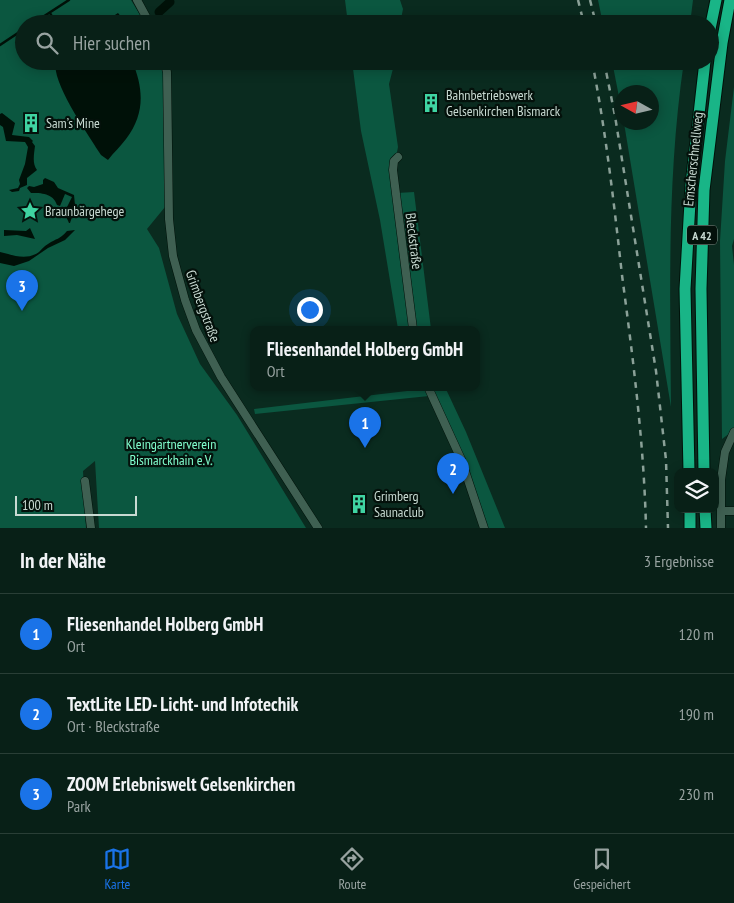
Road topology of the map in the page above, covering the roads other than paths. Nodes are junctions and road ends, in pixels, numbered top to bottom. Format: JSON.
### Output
{"nodes":[{"id":1,"x":137,"y":0,"type":"edge"},
{"id":2,"x":716,"y":0,"type":"edge"},
{"id":3,"x":730,"y":0,"type":"edge"},
{"id":4,"x":145,"y":15,"type":"edge"},
{"id":5,"x":713,"y":15,"type":"edge"},
{"id":6,"x":719,"y":68,"type":"edge"},
{"id":7,"x":166,"y":70,"type":"edge"},
{"id":8,"x":704,"y":70,"type":"edge"},
{"id":9,"x":719,"y":70,"type":"edge"},
{"id":10,"x":398,"y":157,"type":"dead end"},
{"id":11,"x":413,"y":326,"type":"edge"},
{"id":12,"x":430,"y":391,"type":"edge"},
{"id":13,"x":734,"y":432,"type":"edge"},
{"id":14,"x":689,"y":468,"type":"edge"},
{"id":15,"x":704,"y":468,"type":"edge"},
{"id":16,"x":85,"y":481,"type":"dead end"},
{"id":17,"x":721,"y":511,"type":"junction"},
{"id":18,"x":734,"y":511,"type":"edge"},
{"id":19,"x":690,"y":513,"type":"edge"},
{"id":20,"x":705,"y":513,"type":"edge"},
{"id":21,"x":91,"y":528,"type":"edge"},
{"id":22,"x":318,"y":528,"type":"edge"},
{"id":23,"x":484,"y":528,"type":"edge"},
{"id":24,"x":690,"y":528,"type":"edge"},
{"id":25,"x":706,"y":528,"type":"edge"},
{"id":26,"x":721,"y":528,"type":"edge"}],
"edges":[{"from":1,"to":4,"type":"street"},
{"from":2,"to":5,"type":"highway"},
{"from":3,"to":6,"type":"highway","name":"Emscherschnellweg","number":"A 42"},
{"from":7,"to":22,"type":"street","name":"Grimbergstraße"},
{"from":8,"to":14,"type":"highway","name":"Emscherschnellweg","number":"A 42"},
{"from":9,"to":15,"type":"highway","name":"Emscherschnellweg","number":"A 42"},
{"from":10,"to":11,"type":"street","name":"Bleckstraße"},
{"from":12,"to":23,"type":"street"},
{"from":13,"to":17,"type":"street"},
{"from":16,"to":21,"type":"street"},
{"from":17,"to":18,"type":"street"},
{"from":17,"to":26,"type":"street"},
{"from":19,"to":24,"type":"highway"},
{"from":20,"to":25,"type":"highway"}]}
